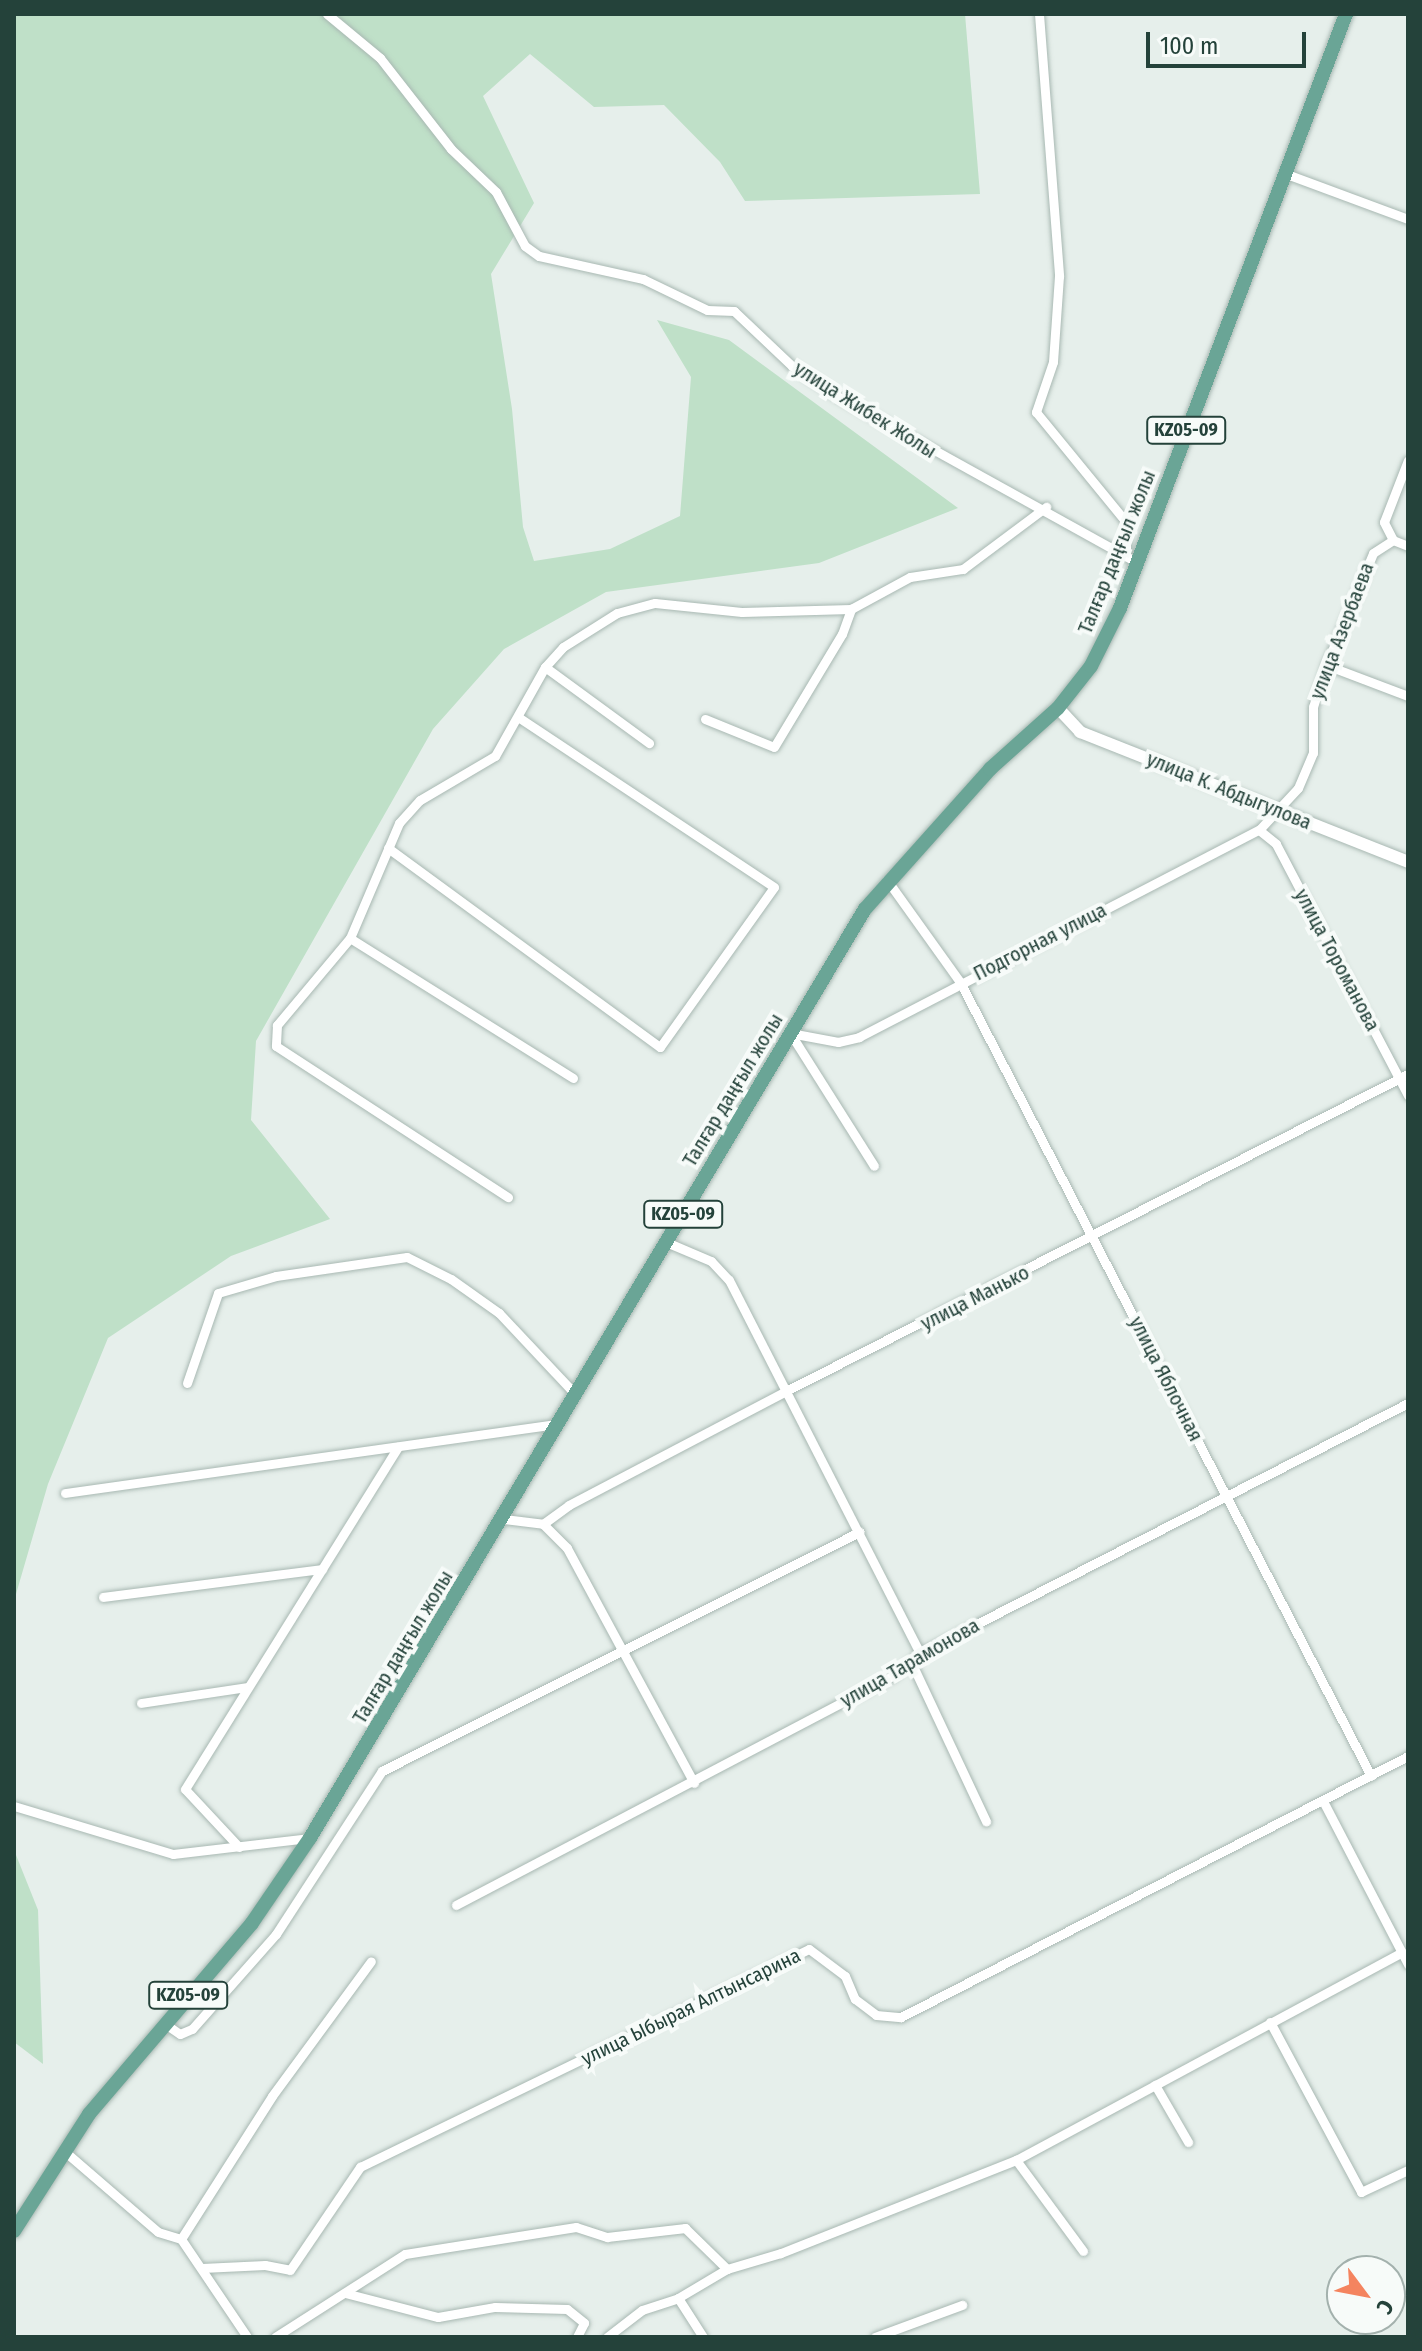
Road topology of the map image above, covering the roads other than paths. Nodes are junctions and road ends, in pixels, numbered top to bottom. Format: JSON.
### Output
{"nodes":[{"id":1,"x":327,"y":14,"type":"edge"},
{"id":2,"x":1039,"y":14,"type":"edge"},
{"id":3,"x":1346,"y":14,"type":"edge"},
{"id":4,"x":1284,"y":173,"type":"junction"},
{"id":5,"x":1408,"y":219,"type":"edge"},
{"id":6,"x":1408,"y":460,"type":"edge"},
{"id":7,"x":1046,"y":507,"type":"junction"},
{"id":8,"x":1393,"y":540,"type":"junction"},
{"id":9,"x":1408,"y":546,"type":"edge"},
{"id":10,"x":1132,"y":557,"type":"junction"},
{"id":11,"x":851,"y":609,"type":"junction"},
{"id":12,"x":1326,"y":665,"type":"junction"},
{"id":13,"x":545,"y":667,"type":"junction"},
{"id":14,"x":1408,"y":696,"type":"edge"},
{"id":15,"x":1058,"y":708,"type":"junction"},
{"id":16,"x":520,"y":718,"type":"junction"},
{"id":17,"x":705,"y":719,"type":"dead end"},
{"id":18,"x":649,"y":743,"type":"dead end"},
{"id":19,"x":1279,"y":810,"type":"junction"},
{"id":20,"x":1259,"y":830,"type":"junction"},
{"id":21,"x":388,"y":848,"type":"junction"},
{"id":22,"x":1408,"y":862,"type":"edge"},
{"id":23,"x":887,"y":880,"type":"junction"},
{"id":24,"x":350,"y":938,"type":"junction"},
{"id":25,"x":960,"y":982,"type":"junction"},
{"id":26,"x":790,"y":1033,"type":"junction"},
{"id":27,"x":1404,"y":1076,"type":"edge"},
{"id":28,"x":573,"y":1078,"type":"dead end"},
{"id":29,"x":1408,"y":1095,"type":"edge"},
{"id":30,"x":874,"y":1166,"type":"dead end"},
{"id":31,"x":508,"y":1197,"type":"dead end"},
{"id":32,"x":1093,"y":1235,"type":"junction"},
{"id":33,"x":666,"y":1242,"type":"junction"},
{"id":34,"x":187,"y":1383,"type":"dead end"},
{"id":35,"x":786,"y":1391,"type":"junction"},
{"id":36,"x":576,"y":1395,"type":"junction"},
{"id":37,"x":1408,"y":1403,"type":"edge"},
{"id":38,"x":559,"y":1424,"type":"junction"},
{"id":39,"x":398,"y":1447,"type":"junction"},
{"id":40,"x":65,"y":1493,"type":"dead end"},
{"id":41,"x":1226,"y":1496,"type":"junction"},
{"id":42,"x":504,"y":1519,"type":"junction"},
{"id":43,"x":543,"y":1524,"type":"junction"},
{"id":44,"x":859,"y":1532,"type":"junction"},
{"id":45,"x":322,"y":1569,"type":"junction"},
{"id":46,"x":103,"y":1597,"type":"dead end"},
{"id":47,"x":625,"y":1649,"type":"junction"},
{"id":48,"x":920,"y":1653,"type":"junction"},
{"id":49,"x":912,"y":1664,"type":"junction"},
{"id":50,"x":247,"y":1687,"type":"junction"},
{"id":51,"x":141,"y":1703,"type":"dead end"},
{"id":52,"x":1408,"y":1756,"type":"edge"},
{"id":53,"x":1371,"y":1776,"type":"junction"},
{"id":54,"x":694,"y":1783,"type":"junction"},
{"id":55,"x":1323,"y":1801,"type":"junction"},
{"id":56,"x":14,"y":1806,"type":"edge"},
{"id":57,"x":986,"y":1821,"type":"dead end"},
{"id":58,"x":310,"y":1838,"type":"junction"},
{"id":59,"x":239,"y":1847,"type":"junction"},
{"id":60,"x":456,"y":1905,"type":"dead end"},
{"id":61,"x":1402,"y":1952,"type":"junction"},
{"id":62,"x":371,"y":1961,"type":"dead end"},
{"id":63,"x":1408,"y":1964,"type":"edge"},
{"id":64,"x":1270,"y":2022,"type":"junction"},
{"id":65,"x":163,"y":2023,"type":"junction"},
{"id":66,"x":1155,"y":2085,"type":"junction"},
{"id":67,"x":1188,"y":2142,"type":"dead end"},
{"id":68,"x":63,"y":2150,"type":"junction"},
{"id":69,"x":1016,"y":2160,"type":"junction"},
{"id":70,"x":1408,"y":2170,"type":"edge"},
{"id":71,"x":14,"y":2231,"type":"edge"},
{"id":72,"x":181,"y":2239,"type":"junction"},
{"id":73,"x":1083,"y":2251,"type":"dead end"},
{"id":74,"x":202,"y":2268,"type":"junction"},
{"id":75,"x":727,"y":2269,"type":"junction"},
{"id":76,"x":345,"y":2293,"type":"junction"},
{"id":77,"x":678,"y":2298,"type":"junction"},
{"id":78,"x":962,"y":2305,"type":"dead end"},
{"id":79,"x":247,"y":2337,"type":"edge"},
{"id":80,"x":275,"y":2337,"type":"edge"},
{"id":81,"x":577,"y":2337,"type":"edge"},
{"id":82,"x":607,"y":2337,"type":"edge"},
{"id":83,"x":703,"y":2337,"type":"edge"},
{"id":84,"x":875,"y":2337,"type":"edge"}],
"edges":[{"from":1,"to":7,"type":"street","name":"улица Жибек Жолы"},
{"from":2,"to":10,"type":"street"},
{"from":3,"to":4,"type":"main road","name":"Талғар даңғыл жолы","number":"KZ05-09"},
{"from":4,"to":5,"type":"street"},
{"from":4,"to":10,"type":"main road","name":"Талғар даңғыл жолы","number":"KZ05-09"},
{"from":6,"to":8,"type":"street"},
{"from":7,"to":10,"type":"street","name":"улица Жибек Жолы"},
{"from":7,"to":11,"type":"street"},
{"from":8,"to":9,"type":"street"},
{"from":8,"to":12,"type":"street","name":"улица Азербаева"},
{"from":10,"to":15,"type":"main road","name":"Талғар даңғыл жолы","number":"KZ05-09"},
{"from":11,"to":13,"type":"street"},
{"from":11,"to":17,"type":"street"},
{"from":12,"to":14,"type":"street"},
{"from":12,"to":19,"type":"street","name":"улица Азербаева"},
{"from":13,"to":16,"type":"street"},
{"from":13,"to":18,"type":"street"},
{"from":15,"to":19,"type":"street","name":"улица К. Абдыгулова"},
{"from":15,"to":23,"type":"main road","name":"Талғар даңғыл жолы","number":"KZ05-09"},
{"from":16,"to":21,"type":"street"},
{"from":16,"to":21,"type":"street"},
{"from":19,"to":20,"type":"street","name":"Подгорная улица"},
{"from":19,"to":22,"type":"street","name":"улица К. Абдыгулова"},
{"from":20,"to":25,"type":"street","name":"Подгорная улица"},
{"from":20,"to":27,"type":"street","name":"улица Тороманова"},
{"from":21,"to":24,"type":"street"},
{"from":23,"to":25,"type":"street","name":"улица Яблочная"},
{"from":23,"to":26,"type":"main road","name":"Талғар даңғыл жолы","number":"KZ05-09"},
{"from":24,"to":28,"type":"street"},
{"from":24,"to":31,"type":"street"},
{"from":25,"to":26,"type":"street","name":"Подгорная улица"},
{"from":25,"to":32,"type":"street","name":"улица Яблочная"},
{"from":26,"to":30,"type":"street"},
{"from":26,"to":33,"type":"main road","name":"Талғар даңғыл жолы","number":"KZ05-09"},
{"from":27,"to":29,"type":"street","name":"улица Тороманова"},
{"from":27,"to":32,"type":"street","name":"улица Манько"},
{"from":32,"to":35,"type":"street","name":"улица Манько"},
{"from":32,"to":41,"type":"street","name":"улица Яблочная"},
{"from":33,"to":35,"type":"street"},
{"from":33,"to":36,"type":"main road","name":"Талғар даңғыл жолы","number":"KZ05-09"},
{"from":34,"to":36,"type":"street"},
{"from":35,"to":43,"type":"street","name":"улица Манько"},
{"from":35,"to":44,"type":"street"},
{"from":36,"to":38,"type":"main road","name":"Талғар даңғыл жолы","number":"KZ05-09"},
{"from":37,"to":41,"type":"street","name":"улица Тарамонова"},
{"from":38,"to":39,"type":"street"},
{"from":38,"to":42,"type":"main road","name":"Талғар даңғыл жолы","number":"KZ05-09"},
{"from":39,"to":40,"type":"street"},
{"from":39,"to":45,"type":"street"},
{"from":41,"to":48,"type":"street","name":"улица Тарамонова"},
{"from":41,"to":53,"type":"street","name":"улица Яблочная"},
{"from":42,"to":43,"type":"street"},
{"from":42,"to":58,"type":"main road","name":"Талғар даңғыл жолы","number":"KZ05-09"},
{"from":43,"to":47,"type":"street"},
{"from":44,"to":47,"type":"street"},
{"from":44,"to":48,"type":"street"},
{"from":45,"to":46,"type":"street"},
{"from":45,"to":50,"type":"street"},
{"from":47,"to":54,"type":"street"},
{"from":47,"to":65,"type":"street"},
{"from":48,"to":49,"type":"street","name":"улица Тарамонова"},
{"from":49,"to":54,"type":"street","name":"улица Тарамонова"},
{"from":49,"to":57,"type":"street"},
{"from":50,"to":51,"type":"street"},
{"from":50,"to":59,"type":"street"},
{"from":52,"to":53,"type":"street","name":"улица Ыбырая Алтынсарина"},
{"from":53,"to":55,"type":"street","name":"улица Ыбырая Алтынсарина"},
{"from":54,"to":60,"type":"street","name":"улица Тарамонова"},
{"from":55,"to":61,"type":"street"},
{"from":55,"to":74,"type":"street","name":"улица Ыбырая Алтынсарина"},
{"from":56,"to":59,"type":"street"},
{"from":58,"to":59,"type":"street"},
{"from":58,"to":65,"type":"main road","name":"Талғар даңғыл жолы","number":"KZ05-09"},
{"from":61,"to":63,"type":"street"},
{"from":61,"to":64,"type":"street"},
{"from":62,"to":72,"type":"street"},
{"from":64,"to":66,"type":"street"},
{"from":64,"to":70,"type":"street"},
{"from":65,"to":68,"type":"main road","name":"Талғар даңғыл жолы","number":"KZ05-09"},
{"from":66,"to":67,"type":"street"},
{"from":66,"to":69,"type":"street"},
{"from":68,"to":71,"type":"main road","name":"Талғар даңғыл жолы","number":"KZ05-09"},
{"from":68,"to":72,"type":"street"},
{"from":69,"to":73,"type":"street"},
{"from":69,"to":75,"type":"street"},
{"from":72,"to":74,"type":"street"},
{"from":74,"to":79,"type":"street"},
{"from":75,"to":76,"type":"street"},
{"from":75,"to":77,"type":"street"},
{"from":76,"to":80,"type":"street"},
{"from":76,"to":81,"type":"street"},
{"from":77,"to":82,"type":"street"},
{"from":77,"to":83,"type":"street"},
{"from":78,"to":84,"type":"street"}]}
